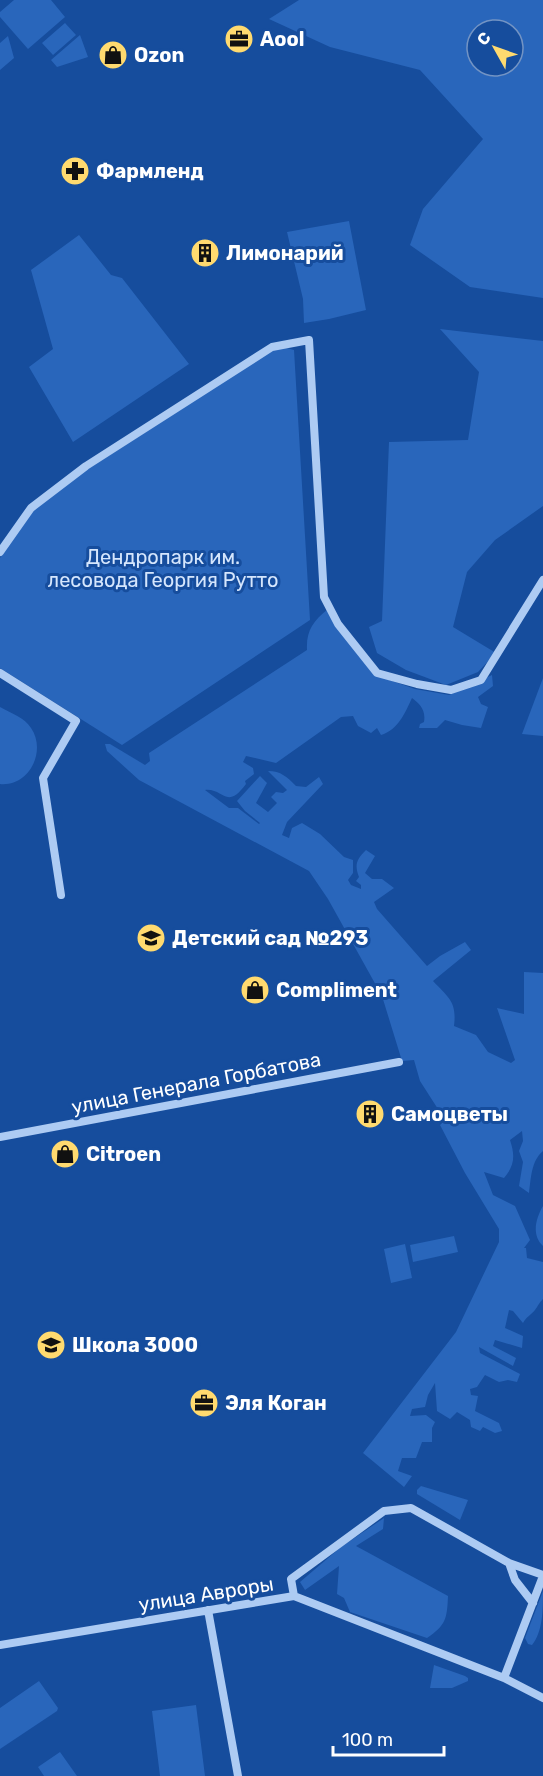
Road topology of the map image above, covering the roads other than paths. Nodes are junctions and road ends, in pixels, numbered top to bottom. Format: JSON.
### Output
{"nodes":[{"id":1,"x":0,"y":552,"type":"edge"},
{"id":2,"x":543,"y":580,"type":"edge"},
{"id":3,"x":0,"y":673,"type":"edge"},
{"id":4,"x":61,"y":895,"type":"dead end"},
{"id":5,"x":399,"y":1062,"type":"dead end"},
{"id":6,"x":0,"y":1137,"type":"edge"},
{"id":7,"x":509,"y":1563,"type":"junction"},
{"id":8,"x":543,"y":1576,"type":"edge"},
{"id":9,"x":294,"y":1596,"type":"junction"},
{"id":10,"x":533,"y":1603,"type":"junction"},
{"id":11,"x":208,"y":1610,"type":"junction"},
{"id":12,"x":2,"y":1646,"type":"edge"},
{"id":13,"x":504,"y":1678,"type":"junction"},
{"id":14,"x":543,"y":1698,"type":"edge"},
{"id":15,"x":238,"y":1776,"type":"edge"}],
"edges":[{"from":1,"to":2,"type":"street"},
{"from":3,"to":4,"type":"street"},
{"from":5,"to":6,"type":"street","name":"улица Генерала Горбатова"},
{"from":7,"to":8,"type":"street"},
{"from":7,"to":9,"type":"street"},
{"from":7,"to":10,"type":"street"},
{"from":8,"to":10,"type":"street"},
{"from":9,"to":11,"type":"street","name":"улица Авроры"},
{"from":9,"to":13,"type":"street","name":"улица Авроры"},
{"from":10,"to":13,"type":"street"},
{"from":11,"to":12,"type":"street","name":"улица Авроры"},
{"from":11,"to":15,"type":"street"},
{"from":13,"to":14,"type":"street","name":"улица Авроры"}]}
